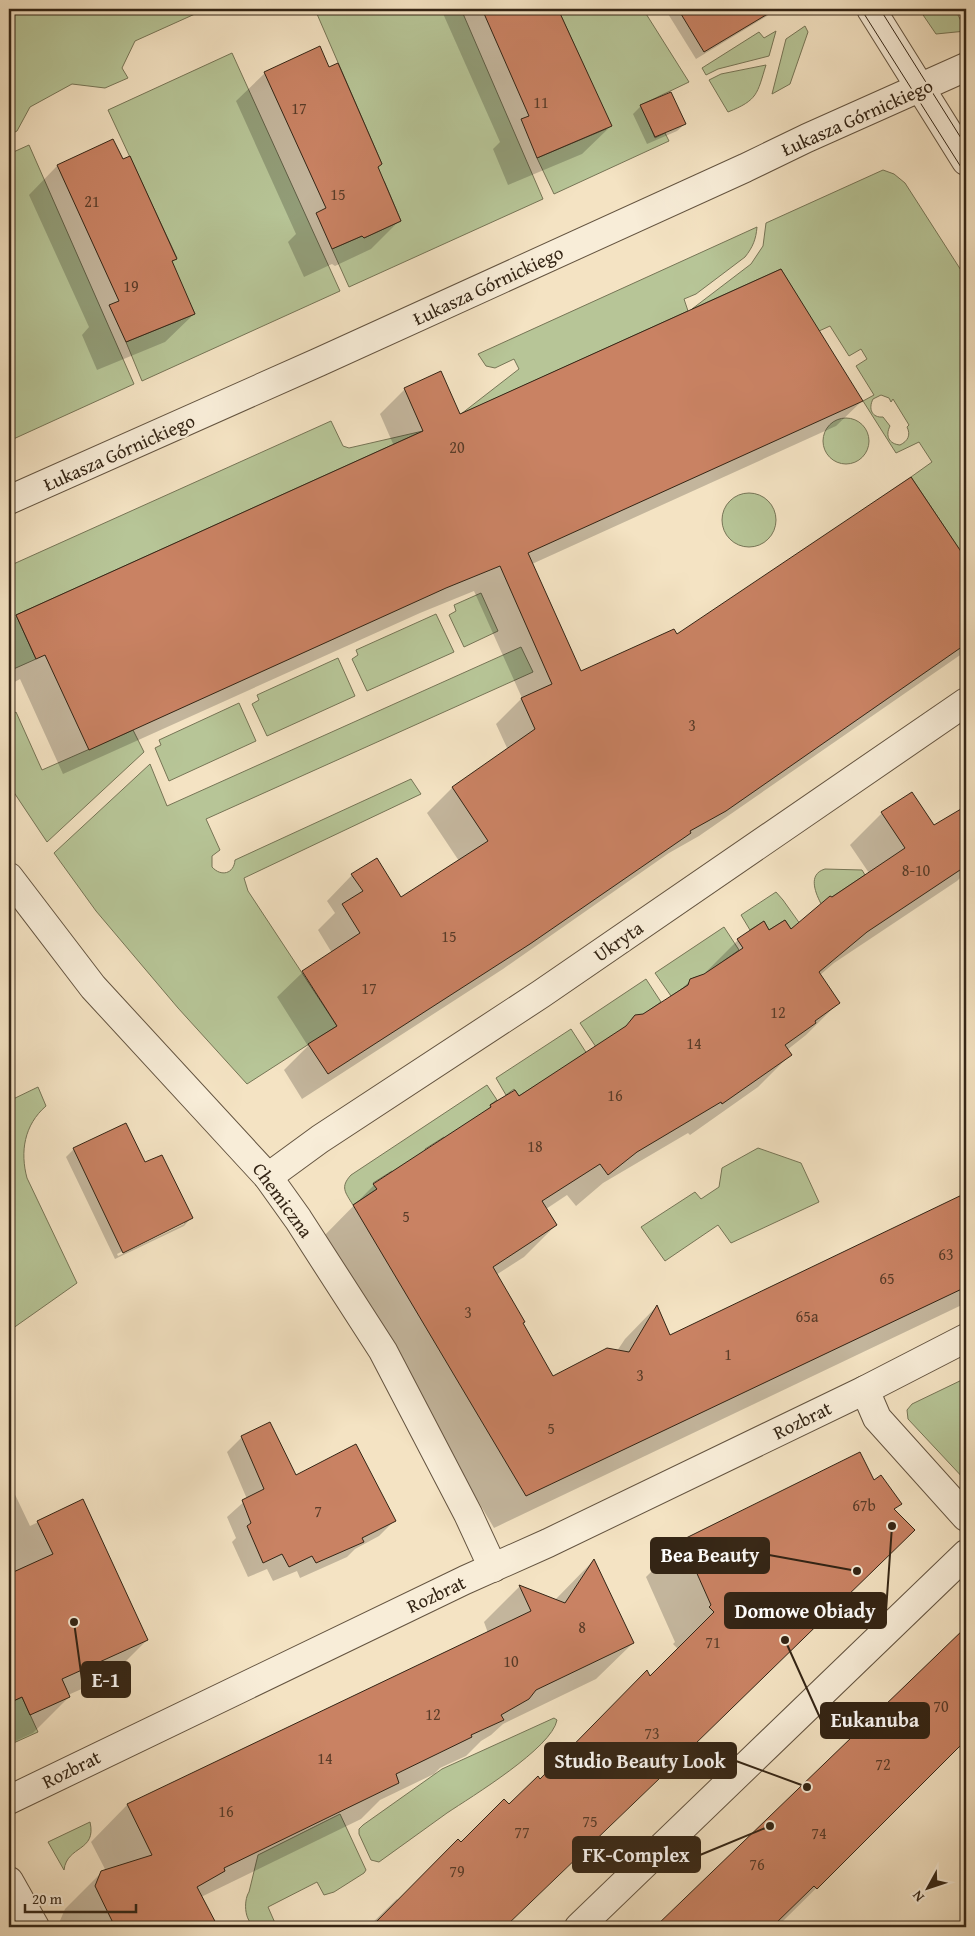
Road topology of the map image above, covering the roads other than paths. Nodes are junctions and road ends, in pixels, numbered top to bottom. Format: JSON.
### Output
{"nodes":[{"id":1,"x":871,"y":9,"type":"edge"},
{"id":2,"x":966,"y":67,"type":"edge"},
{"id":3,"x":921,"y":88,"type":"junction"},
{"id":4,"x":966,"y":161,"type":"edge"},
{"id":5,"x":9,"y":500,"type":"edge"},
{"id":6,"x":966,"y":702,"type":"edge"},
{"id":7,"x":9,"y":877,"type":"edge"},
{"id":8,"x":268,"y":1177,"type":"junction"},
{"id":9,"x":966,"y":1338,"type":"edge"},
{"id":10,"x":865,"y":1390,"type":"junction"},
{"id":11,"x":966,"y":1517,"type":"edge"},
{"id":12,"x":966,"y":1554,"type":"edge"},
{"id":13,"x":493,"y":1568,"type":"junction"},
{"id":14,"x":9,"y":1800,"type":"edge"},
{"id":15,"x":9,"y":1881,"type":"edge"},
{"id":16,"x":35,"y":1927,"type":"edge"},
{"id":17,"x":579,"y":1927,"type":"edge"}],
"edges":[{"from":1,"to":3,"type":"street"},
{"from":2,"to":3,"type":"street","name":"Łukasza Górnickiego"},
{"from":3,"to":4,"type":"street"},
{"from":3,"to":5,"type":"street","name":"Łukasza Górnickiego"},
{"from":6,"to":8,"type":"street","name":"Ukryta"},
{"from":7,"to":8,"type":"street","name":"Chemiczna"},
{"from":8,"to":13,"type":"street","name":"Chemiczna"},
{"from":9,"to":10,"type":"street","name":"Rozbrat"},
{"from":10,"to":11,"type":"street"},
{"from":10,"to":13,"type":"street","name":"Rozbrat"},
{"from":12,"to":17,"type":"street"},
{"from":13,"to":14,"type":"street","name":"Rozbrat"},
{"from":15,"to":16,"type":"street"}]}
